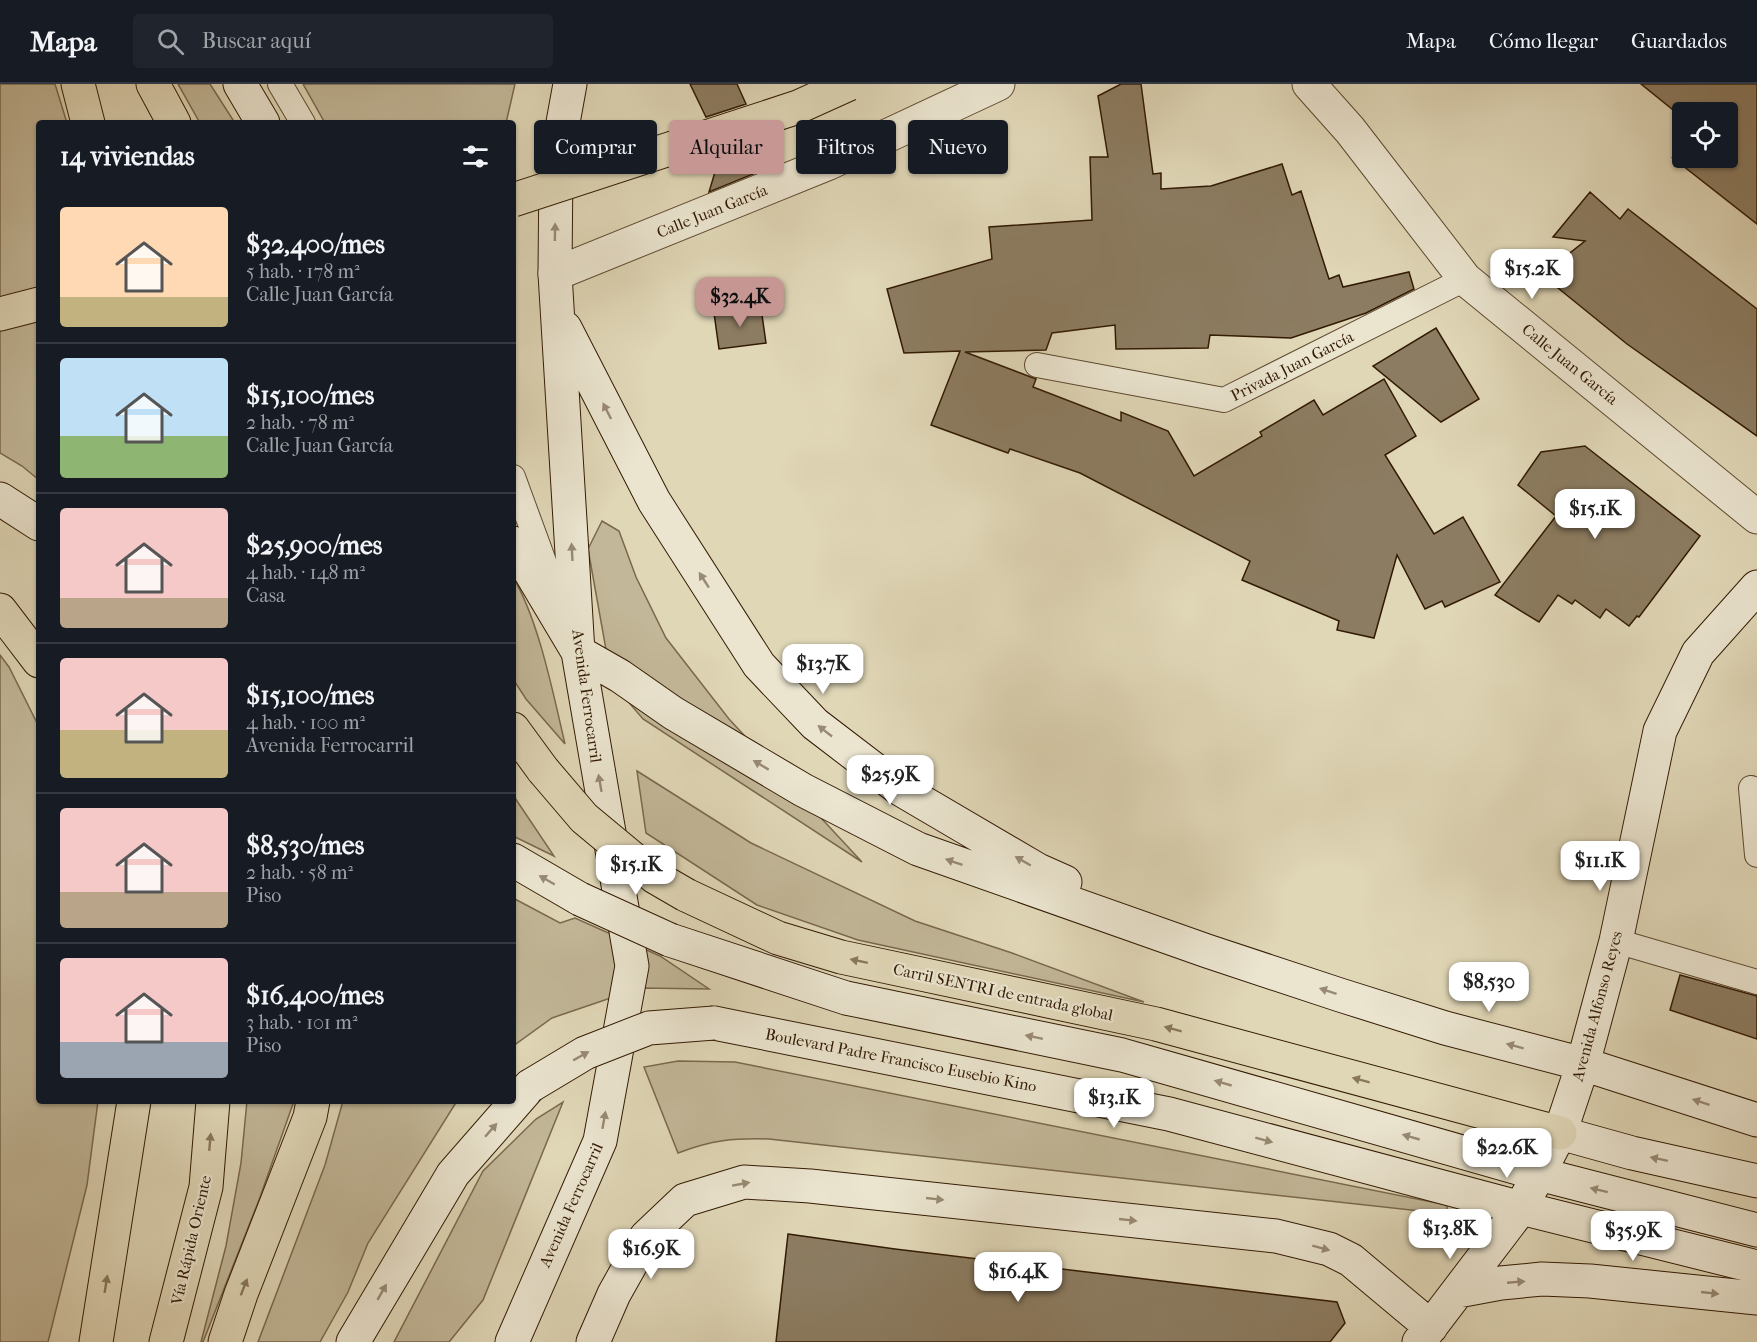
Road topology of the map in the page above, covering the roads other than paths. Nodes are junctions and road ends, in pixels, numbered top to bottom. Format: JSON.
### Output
{"nodes":[{"id":1,"x":78,"y":84,"type":"edge"},
{"id":2,"x":153,"y":84,"type":"edge"},
{"id":3,"x":240,"y":84,"type":"edge"},
{"id":4,"x":280,"y":84,"type":"edge"},
{"id":5,"x":570,"y":84,"type":"edge"},
{"id":6,"x":823,"y":84,"type":"edge"},
{"id":7,"x":849,"y":84,"type":"edge"},
{"id":8,"x":998,"y":84,"type":"edge"},
{"id":9,"x":1308,"y":84,"type":"edge"},
{"id":10,"x":87,"y":120,"type":"edge"},
{"id":11,"x":172,"y":120,"type":"edge"},
{"id":12,"x":261,"y":120,"type":"edge"},
{"id":13,"x":301,"y":120,"type":"edge"},
{"id":14,"x":516,"y":189,"type":"edge"},
{"id":15,"x":516,"y":199,"type":"edge"},
{"id":16,"x":555,"y":274,"type":"junction"},
{"id":17,"x":1465,"y":279,"type":"junction"},
{"id":18,"x":36,"y":293,"type":"edge"},
{"id":19,"x":0,"y":300,"type":"edge"},
{"id":20,"x":36,"y":305,"type":"edge"},
{"id":21,"x":0,"y":314,"type":"edge"},
{"id":22,"x":559,"y":316,"type":"junction"},
{"id":23,"x":1037,"y":365,"type":"dead end"},
{"id":24,"x":516,"y":485,"type":"edge"},
{"id":25,"x":0,"y":499,"type":"edge"},
{"id":26,"x":1757,"y":517,"type":"edge"},
{"id":27,"x":36,"y":522,"type":"edge"},
{"id":28,"x":516,"y":548,"type":"edge"},
{"id":29,"x":1757,"y":587,"type":"edge"},
{"id":30,"x":0,"y":610,"type":"edge"},
{"id":31,"x":578,"y":652,"type":"junction"},
{"id":32,"x":36,"y":657,"type":"edge"},
{"id":33,"x":516,"y":733,"type":"edge"},
{"id":34,"x":1751,"y":788,"type":"dead end"},
{"id":35,"x":1757,"y":855,"type":"edge"},
{"id":36,"x":516,"y":862,"type":"edge"},
{"id":37,"x":1616,"y":941,"type":"junction"},
{"id":38,"x":1207,"y":951,"type":"junction"},
{"id":39,"x":1757,"y":982,"type":"edge"},
{"id":40,"x":1583,"y":1064,"type":"junction"},
{"id":41,"x":516,"y":1102,"type":"edge"},
{"id":42,"x":134,"y":1104,"type":"edge"},
{"id":43,"x":213,"y":1104,"type":"edge"},
{"id":44,"x":312,"y":1104,"type":"edge"},
{"id":45,"x":514,"y":1104,"type":"edge"},
{"id":46,"x":1757,"y":1120,"type":"edge"},
{"id":47,"x":1560,"y":1133,"type":"junction"},
{"id":48,"x":1539,"y":1174,"type":"junction"},
{"id":49,"x":1757,"y":1181,"type":"edge"},
{"id":50,"x":1521,"y":1208,"type":"junction"},
{"id":51,"x":1757,"y":1230,"type":"edge"},
{"id":52,"x":1757,"y":1267,"type":"edge"},
{"id":53,"x":533,"y":1289,"type":"junction"},
{"id":54,"x":1458,"y":1291,"type":"junction"},
{"id":55,"x":1757,"y":1298,"type":"edge"},
{"id":56,"x":1425,"y":1334,"type":"edge"},
{"id":57,"x":96,"y":1342,"type":"edge"},
{"id":58,"x":166,"y":1342,"type":"edge"},
{"id":59,"x":225,"y":1342,"type":"edge"},
{"id":60,"x":352,"y":1342,"type":"edge"},
{"id":61,"x":491,"y":1342,"type":"edge"},
{"id":62,"x":512,"y":1342,"type":"edge"},
{"id":63,"x":593,"y":1342,"type":"edge"}],
"edges":[{"from":1,"to":10,"type":"highway"},
{"from":2,"to":11,"type":"highway"},
{"from":3,"to":12,"type":"main road"},
{"from":4,"to":13,"type":"lane"},
{"from":16,"to":5,"type":"main road","name":"Avenida Ferrocarril","one_way":true},
{"from":6,"to":14,"type":"highway"},
{"from":7,"to":15,"type":"highway","bridge":true},
{"from":8,"to":16,"type":"main road","name":"Calle Juan García"},
{"from":9,"to":17,"type":"main road","name":"Calle Juan García"},
{"from":16,"to":22,"type":"main road","name":"Avenida Ferrocarril"},
{"from":17,"to":23,"type":"lane","name":"Privada Juan García"},
{"from":17,"to":26,"type":"main road","name":"Calle Juan García"},
{"from":18,"to":19,"type":"highway"},
{"from":20,"to":21,"type":"highway"},
{"from":31,"to":22,"type":"main road","name":"Avenida Ferrocarril","one_way":true},
{"from":38,"to":22,"type":"main road","one_way":true},
{"from":24,"to":31,"type":"lane"},
{"from":25,"to":27,"type":"main road"},
{"from":28,"to":31,"type":"main road"},
{"from":29,"to":37,"type":"main road","name":"Avenida Alfonso Reyes"},
{"from":30,"to":32,"type":"highway"},
{"from":38,"to":31,"type":"main road","one_way":true},
{"from":53,"to":31,"type":"main road","name":"Avenida Ferrocarril","one_way":true},
{"from":47,"to":33,"type":"highway","name":"Carril SENTRI de entrada global","one_way":true,"bridge":true},
{"from":34,"to":35,"type":"lane"},
{"from":48,"to":36,"type":"main road","one_way":true,"bridge":true},
{"from":37,"to":39,"type":"lane"},
{"from":37,"to":40,"type":"main road","name":"Avenida Alfonso Reyes"},
{"from":40,"to":38,"type":"main road","one_way":true},
{"from":46,"to":40,"type":"main road","one_way":true},
{"from":40,"to":47,"type":"main road","name":"Avenida Alfonso Reyes"},
{"from":41,"to":50,"type":"main road","name":"Boulevard Padre Francisco Eusebio Kino","one_way":true,"bridge":true},
{"from":57,"to":42,"type":"highway","one_way":true},
{"from":58,"to":43,"type":"highway","name":"Vía Rápida Oriente","one_way":true},
{"from":59,"to":44,"type":"highway","one_way":true},
{"from":60,"to":45,"type":"main road","name":"Boulevard Padre Francisco Eusebio Kino","one_way":true,"bridge":true},
{"from":47,"to":48,"type":"main road","name":"Avenida Alfonso Reyes"},
{"from":49,"to":47,"type":"main road","one_way":true},
{"from":48,"to":50,"type":"main road","name":"Avenida Alfonso Reyes"},
{"from":51,"to":48,"type":"main road","one_way":true},
{"from":50,"to":52,"type":"main road","name":"Boulevard Padre Francisco Eusebio Kino"},
{"from":50,"to":54,"type":"main road","name":"Avenida Alfonso Reyes"},
{"from":53,"to":61,"type":"main road"},
{"from":53,"to":62,"type":"main road"},
{"from":54,"to":55,"type":"main road","one_way":true},
{"from":54,"to":56,"type":"main road","name":"Avenida Alfonso Reyes"},
{"from":63,"to":56,"type":"main road","one_way":true}]}
